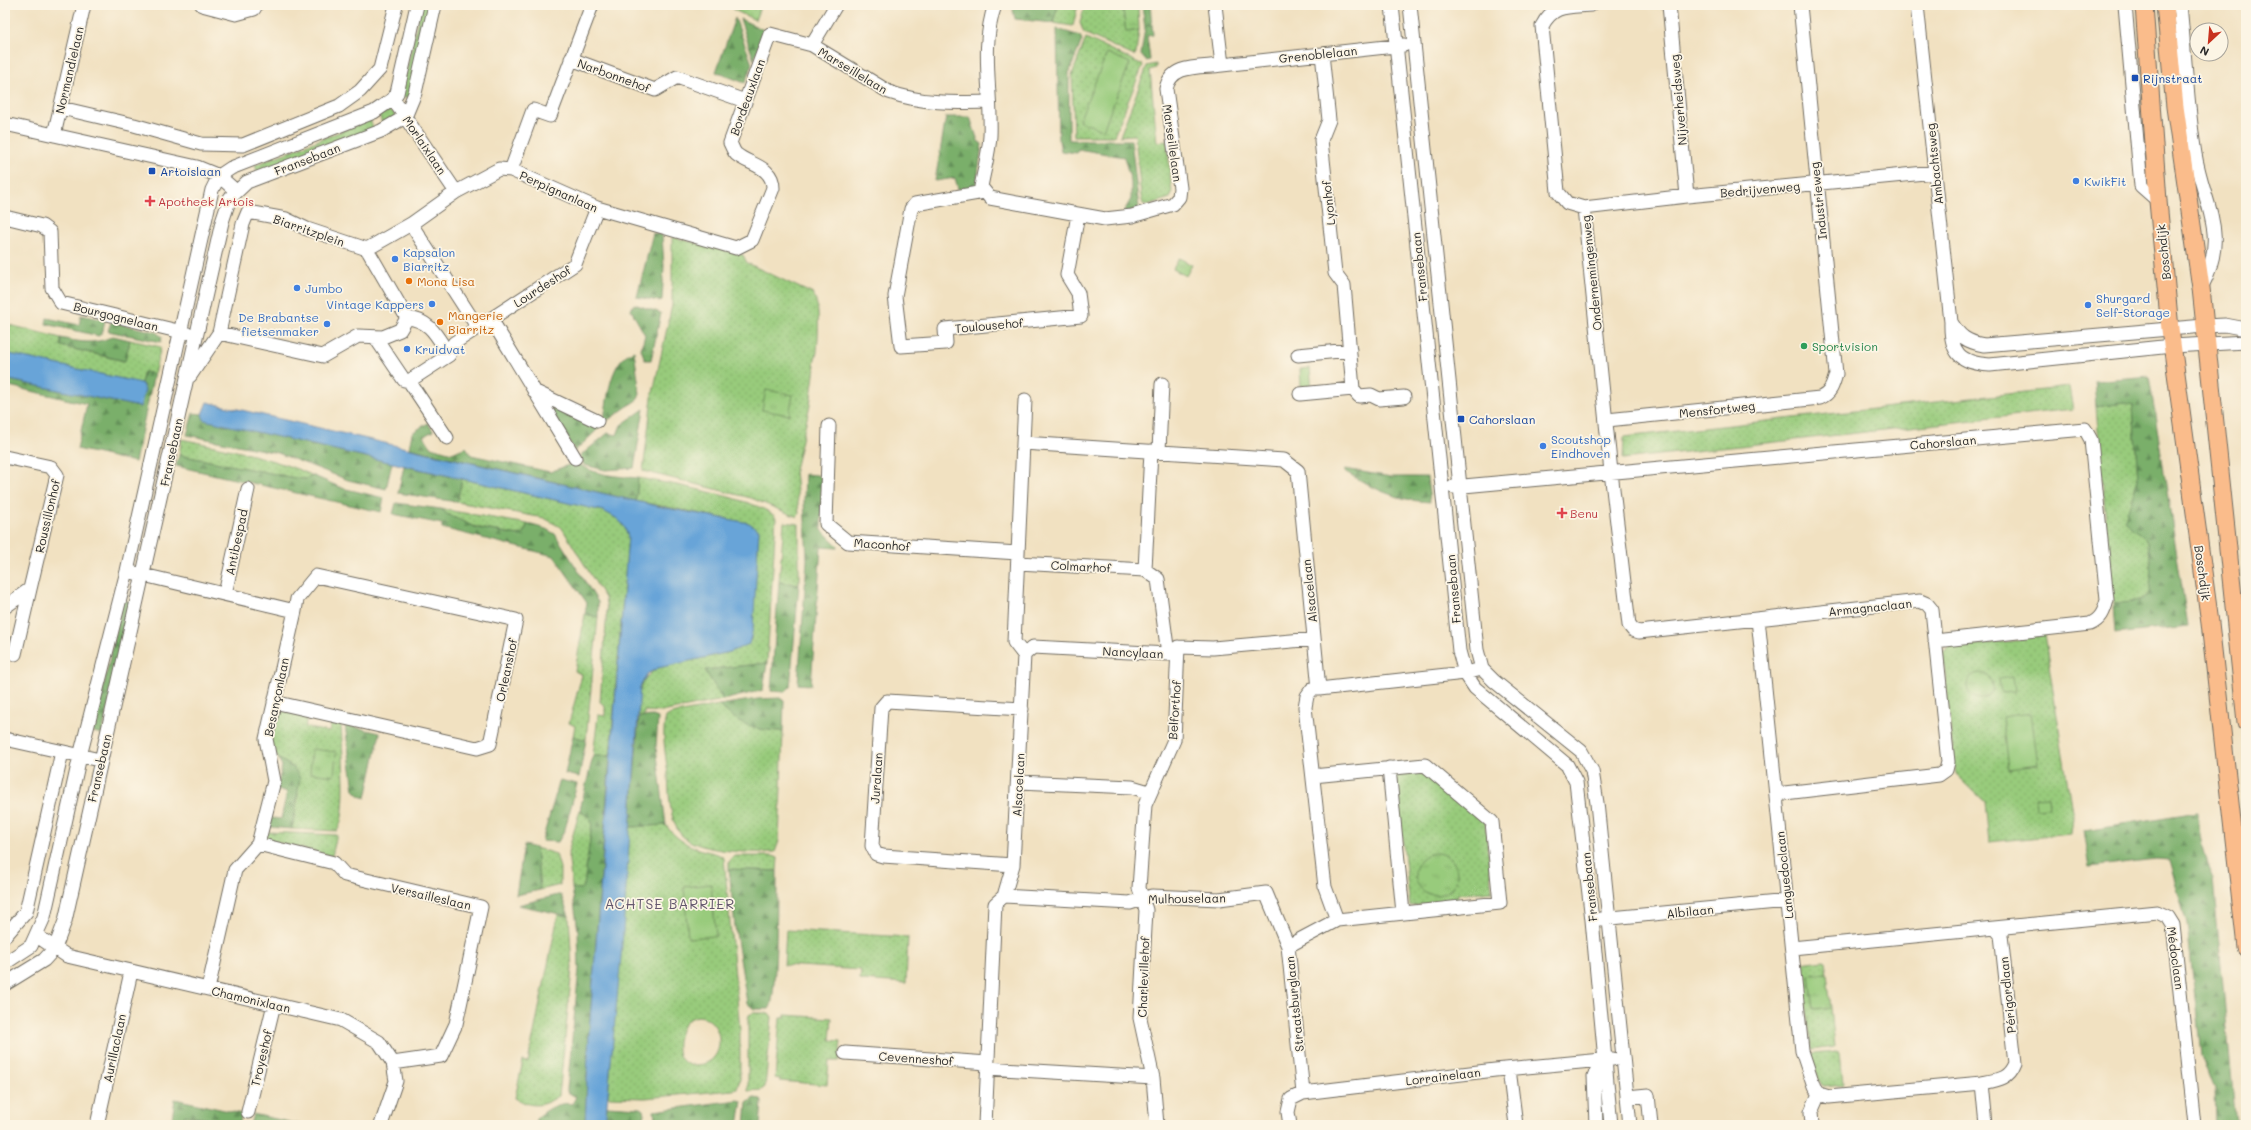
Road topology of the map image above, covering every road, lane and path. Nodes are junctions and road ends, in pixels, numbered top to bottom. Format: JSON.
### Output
{"nodes":[{"id":1,"x":84,"y":5,"type":"edge"},
{"id":2,"x":202,"y":5,"type":"edge"},
{"id":3,"x":256,"y":5,"type":"edge"},
{"id":4,"x":396,"y":5,"type":"edge"},
{"id":5,"x":417,"y":5,"type":"edge"},
{"id":6,"x":435,"y":5,"type":"edge"},
{"id":7,"x":592,"y":5,"type":"edge"},
{"id":8,"x":836,"y":5,"type":"edge"},
{"id":9,"x":995,"y":5,"type":"edge"},
{"id":10,"x":1215,"y":5,"type":"edge"},
{"id":11,"x":1392,"y":5,"type":"edge"},
{"id":12,"x":1410,"y":5,"type":"edge"},
{"id":13,"x":1591,"y":5,"type":"edge"},
{"id":14,"x":1669,"y":5,"type":"edge"},
{"id":15,"x":1800,"y":5,"type":"edge"},
{"id":16,"x":1917,"y":5,"type":"edge"},
{"id":17,"x":2125,"y":5,"type":"edge"},
{"id":18,"x":2144,"y":5,"type":"edge"},
{"id":19,"x":2166,"y":5,"type":"edge"},
{"id":20,"x":2180,"y":5,"type":"edge"},
{"id":21,"x":1414,"y":44,"type":"junction"},
{"id":22,"x":812,"y":45,"type":"junction"},
{"id":23,"x":1396,"y":46,"type":"junction"},
{"id":24,"x":1322,"y":54,"type":"junction"},
{"id":25,"x":572,"y":59,"type":"junction"},
{"id":26,"x":1222,"y":65,"type":"junction"},
{"id":27,"x":393,"y":99,"type":"junction"},
{"id":28,"x":745,"y":101,"type":"junction"},
{"id":29,"x":989,"y":102,"type":"junction"},
{"id":30,"x":61,"y":108,"type":"junction"},
{"id":31,"x":405,"y":117,"type":"junction"},
{"id":32,"x":5,"y":124,"type":"edge"},
{"id":33,"x":54,"y":136,"type":"junction"},
{"id":34,"x":511,"y":170,"type":"junction"},
{"id":35,"x":1935,"y":172,"type":"junction"},
{"id":36,"x":219,"y":176,"type":"junction"},
{"id":37,"x":1816,"y":184,"type":"junction"},
{"id":38,"x":236,"y":191,"type":"junction"},
{"id":39,"x":456,"y":192,"type":"junction"},
{"id":40,"x":984,"y":192,"type":"junction"},
{"id":41,"x":1687,"y":196,"type":"junction"},
{"id":42,"x":2158,"y":200,"type":"junction"},
{"id":43,"x":597,"y":208,"type":"junction"},
{"id":44,"x":1584,"y":208,"type":"junction"},
{"id":45,"x":1078,"y":215,"type":"junction"},
{"id":46,"x":5,"y":217,"type":"edge"},
{"id":47,"x":411,"y":224,"type":"junction"},
{"id":48,"x":744,"y":246,"type":"joint"},
{"id":49,"x":367,"y":249,"type":"junction"},
{"id":50,"x":2201,"y":288,"type":"junction"},
{"id":51,"x":407,"y":318,"type":"junction"},
{"id":52,"x":491,"y":319,"type":"junction"},
{"id":53,"x":1951,"y":322,"type":"junction"},
{"id":54,"x":2204,"y":326,"type":"junction"},
{"id":55,"x":478,"y":328,"type":"junction"},
{"id":56,"x":2170,"y":329,"type":"junction"},
{"id":57,"x":2246,"y":329,"type":"edge"},
{"id":58,"x":179,"y":332,"type":"junction"},
{"id":59,"x":219,"y":333,"type":"junction"},
{"id":60,"x":196,"y":335,"type":"junction"},
{"id":61,"x":376,"y":337,"type":"junction"},
{"id":62,"x":2023,"y":342,"type":"junction"},
{"id":63,"x":2246,"y":342,"type":"edge"},
{"id":64,"x":2206,"y":344,"type":"junction"},
{"id":65,"x":2172,"y":346,"type":"junction"},
{"id":66,"x":1350,"y":350,"type":"junction"},
{"id":67,"x":449,"y":355,"type":"junction"},
{"id":68,"x":1298,"y":355,"type":"dead end"},
{"id":69,"x":2026,"y":360,"type":"junction"},
{"id":70,"x":409,"y":381,"type":"junction"},
{"id":71,"x":186,"y":383,"type":"junction"},
{"id":72,"x":1162,"y":384,"type":"dead end"},
{"id":73,"x":1353,"y":389,"type":"junction"},
{"id":74,"x":534,"y":392,"type":"junction"},
{"id":75,"x":1300,"y":394,"type":"dead end"},
{"id":76,"x":1827,"y":394,"type":"joint"},
{"id":77,"x":1404,"y":396,"type":"dead end"},
{"id":78,"x":1025,"y":400,"type":"dead end"},
{"id":79,"x":1606,"y":420,"type":"junction"},
{"id":80,"x":597,"y":421,"type":"dead end"},
{"id":81,"x":829,"y":426,"type":"dead end"},
{"id":82,"x":447,"y":438,"type":"dead end"},
{"id":83,"x":1023,"y":443,"type":"junction"},
{"id":84,"x":1155,"y":451,"type":"junction"},
{"id":85,"x":5,"y":457,"type":"edge"},
{"id":86,"x":575,"y":458,"type":"dead end"},
{"id":87,"x":1610,"y":472,"type":"junction"},
{"id":88,"x":1461,"y":486,"type":"junction"},
{"id":89,"x":1443,"y":487,"type":"junction"},
{"id":90,"x":248,"y":489,"type":"dead end"},
{"id":91,"x":1018,"y":558,"type":"junction"},
{"id":92,"x":1145,"y":570,"type":"junction"},
{"id":93,"x":126,"y":571,"type":"junction"},
{"id":94,"x":144,"y":575,"type":"junction"},
{"id":95,"x":30,"y":589,"type":"junction"},
{"id":96,"x":225,"y":594,"type":"junction"},
{"id":97,"x":5,"y":607,"type":"edge"},
{"id":98,"x":295,"y":611,"type":"junction"},
{"id":99,"x":1758,"y":619,"type":"junction"},
{"id":100,"x":1314,"y":639,"type":"junction"},
{"id":101,"x":1935,"y":640,"type":"junction"},
{"id":102,"x":1173,"y":651,"type":"junction"},
{"id":103,"x":16,"y":654,"type":"dead end"},
{"id":104,"x":1024,"y":655,"type":"junction"},
{"id":105,"x":1482,"y":669,"type":"junction"},
{"id":106,"x":1465,"y":673,"type":"junction"},
{"id":107,"x":1319,"y":689,"type":"junction"},
{"id":108,"x":274,"y":702,"type":"junction"},
{"id":109,"x":1022,"y":709,"type":"junction"},
{"id":110,"x":2246,"y":722,"type":"edge"},
{"id":111,"x":5,"y":740,"type":"edge"},
{"id":112,"x":62,"y":752,"type":"junction"},
{"id":113,"x":80,"y":756,"type":"junction"},
{"id":114,"x":100,"y":760,"type":"junction"},
{"id":115,"x":1389,"y":768,"type":"junction"},
{"id":116,"x":1313,"y":776,"type":"junction"},
{"id":117,"x":1019,"y":782,"type":"junction"},
{"id":118,"x":1149,"y":792,"type":"junction"},
{"id":119,"x":1776,"y":794,"type":"junction"},
{"id":120,"x":258,"y":844,"type":"junction"},
{"id":121,"x":1013,"y":864,"type":"junction"},
{"id":122,"x":1004,"y":896,"type":"junction"},
{"id":123,"x":1142,"y":899,"type":"junction"},
{"id":124,"x":1787,"y":901,"type":"junction"},
{"id":125,"x":1403,"y":913,"type":"junction"},
{"id":126,"x":1609,"y":919,"type":"junction"},
{"id":127,"x":1337,"y":920,"type":"junction"},
{"id":128,"x":1592,"y":920,"type":"junction"},
{"id":129,"x":1996,"y":929,"type":"junction"},
{"id":130,"x":5,"y":936,"type":"edge"},
{"id":131,"x":37,"y":936,"type":"junction"},
{"id":132,"x":1288,"y":946,"type":"junction"},
{"id":133,"x":2246,"y":947,"type":"edge"},
{"id":134,"x":55,"y":948,"type":"junction"},
{"id":135,"x":1792,"y":948,"type":"junction"},
{"id":136,"x":5,"y":963,"type":"edge"},
{"id":137,"x":131,"y":972,"type":"junction"},
{"id":138,"x":5,"y":984,"type":"edge"},
{"id":139,"x":208,"y":989,"type":"junction"},
{"id":140,"x":274,"y":1004,"type":"junction"},
{"id":141,"x":845,"y":1053,"type":"dead end"},
{"id":142,"x":1623,"y":1058,"type":"junction"},
{"id":143,"x":1606,"y":1060,"type":"junction"},
{"id":144,"x":393,"y":1064,"type":"junction"},
{"id":145,"x":988,"y":1066,"type":"junction"},
{"id":146,"x":1509,"y":1069,"type":"junction"},
{"id":147,"x":1153,"y":1078,"type":"junction"},
{"id":148,"x":1982,"y":1083,"type":"junction"},
{"id":149,"x":1303,"y":1093,"type":"junction"},
{"id":150,"x":1819,"y":1094,"type":"junction"},
{"id":151,"x":1627,"y":1097,"type":"junction"},
{"id":152,"x":248,"y":1112,"type":"dead end"},
{"id":153,"x":97,"y":1125,"type":"edge"},
{"id":154,"x":381,"y":1125,"type":"edge"},
{"id":155,"x":985,"y":1125,"type":"edge"},
{"id":156,"x":1157,"y":1125,"type":"edge"},
{"id":157,"x":1290,"y":1125,"type":"edge"},
{"id":158,"x":1516,"y":1125,"type":"edge"},
{"id":159,"x":1596,"y":1125,"type":"edge"},
{"id":160,"x":1610,"y":1125,"type":"edge"},
{"id":161,"x":1630,"y":1125,"type":"edge"},
{"id":162,"x":1651,"y":1125,"type":"edge"},
{"id":163,"x":1812,"y":1125,"type":"edge"},
{"id":164,"x":1986,"y":1125,"type":"edge"},
{"id":165,"x":2194,"y":1125,"type":"edge"}],
"edges":[{"from":1,"to":30,"type":"street","name":"Normandielaan"},
{"from":2,"to":3,"type":"street"},
{"from":4,"to":30,"type":"street"},
{"from":5,"to":27,"type":"street"},
{"from":6,"to":31,"type":"street"},
{"from":7,"to":25,"type":"street","name":"Narbonnehof"},
{"from":8,"to":22,"type":"street"},
{"from":9,"to":29,"type":"street"},
{"from":10,"to":26,"type":"street"},
{"from":11,"to":23,"type":"street","name":"Fransebaan"},
{"from":12,"to":21,"type":"street","name":"Fransebaan"},
{"from":13,"to":44,"type":"street","name":"Ondernemingenweg"},
{"from":14,"to":41,"type":"street","name":"Nijverheidsweg"},
{"from":15,"to":37,"type":"street","name":"Industrieweg"},
{"from":16,"to":35,"type":"street","name":"Ambachtsweg"},
{"from":17,"to":42,"type":"street"},
{"from":18,"to":42,"type":"main road","name":"Boschdijk"},
{"from":19,"to":50,"type":"main road"},
{"from":20,"to":50,"type":"street"},
{"from":21,"to":23,"type":"street","name":"Grenoblelaan"},
{"from":21,"to":88,"type":"street","name":"Fransebaan"},
{"from":22,"to":28,"type":"street","name":"Bordeauxlaan"},
{"from":22,"to":29,"type":"street","name":"Marseillelaan"},
{"from":23,"to":24,"type":"street","name":"Grenoblelaan"},
{"from":23,"to":89,"type":"street","name":"Fransebaan"},
{"from":24,"to":26,"type":"street","name":"Grenoblelaan"},
{"from":24,"to":66,"type":"street","name":"Lyonhof"},
{"from":25,"to":28,"type":"street","name":"Narbonnehof"},
{"from":25,"to":34,"type":"street","name":"Narbonnehof"},
{"from":26,"to":45,"type":"street","name":"Marseillelaan"},
{"from":27,"to":31,"type":"street","name":"Morlaixlaan"},
{"from":27,"to":36,"type":"street","name":"Fransebaan"},
{"from":28,"to":48,"type":"street","name":"Bordeauxlaan"},
{"from":29,"to":40,"type":"street"},
{"from":30,"to":33,"type":"street","name":"Normandielaan"},
{"from":31,"to":38,"type":"street","name":"Fransebaan"},
{"from":31,"to":39,"type":"street","name":"Morlaixlaan"},
{"from":32,"to":33,"type":"street"},
{"from":33,"to":36,"type":"street"},
{"from":34,"to":39,"type":"street","name":"Perpignanlaan"},
{"from":34,"to":43,"type":"street","name":"Perpignanlaan"},
{"from":35,"to":37,"type":"street","name":"Bedrijvenweg"},
{"from":35,"to":53,"type":"street","name":"Ambachtsweg"},
{"from":36,"to":38,"type":"street"},
{"from":36,"to":58,"type":"street","name":"Fransebaan"},
{"from":37,"to":41,"type":"street","name":"Bedrijvenweg"},
{"from":37,"to":76,"type":"street","name":"Industrieweg"},
{"from":38,"to":60,"type":"street","name":"Fransebaan"},
{"from":39,"to":47,"type":"street","name":"Perpignanlaan"},
{"from":40,"to":45,"type":"street","name":"Marseillelaan"},
{"from":40,"to":45,"type":"street","name":"Toulousehof"},
{"from":41,"to":44,"type":"street","name":"Bedrijvenweg"},
{"from":42,"to":56,"type":"main road","name":"Boschdijk"},
{"from":43,"to":48,"type":"street","name":"Perpignanlaan"},
{"from":43,"to":52,"type":"street","name":"Lourdeshof"},
{"from":44,"to":79,"type":"street","name":"Ondernemingenweg"},
{"from":46,"to":58,"type":"street","name":"Bourgognelaan"},
{"from":47,"to":49,"type":"street","name":"Perpignanlaan"},
{"from":47,"to":55,"type":"street"},
{"from":49,"to":51,"type":"street"},
{"from":49,"to":59,"type":"street","name":"Biarritzplein"},
{"from":50,"to":54,"type":"main road"},
{"from":51,"to":61,"type":"street"},
{"from":51,"to":67,"type":"street"},
{"from":52,"to":55,"type":"street","name":"Lourdeshof"},
{"from":52,"to":74,"type":"street"},
{"from":53,"to":62,"type":"street"},
{"from":53,"to":69,"type":"street","name":"Ambachtsweg"},
{"from":54,"to":56,"type":"street"},
{"from":54,"to":57,"type":"street"},
{"from":54,"to":64,"type":"main road"},
{"from":55,"to":67,"type":"street","name":"Lourdeshof"},
{"from":56,"to":62,"type":"street"},
{"from":56,"to":65,"type":"main road","name":"Boschdijk"},
{"from":58,"to":60,"type":"street","name":"Bourgognelaan"},
{"from":58,"to":93,"type":"street","name":"Fransebaan"},
{"from":59,"to":61,"type":"street"},
{"from":59,"to":71,"type":"street","name":"Biarritzplein"},
{"from":60,"to":71,"type":"street","name":"Fransebaan"},
{"from":61,"to":70,"type":"street"},
{"from":62,"to":69,"type":"street"},
{"from":63,"to":64,"type":"street"},
{"from":64,"to":65,"type":"street","name":"Ambachtsweg"},
{"from":64,"to":110,"type":"main road"},
{"from":65,"to":69,"type":"street","name":"Ambachtsweg"},
{"from":65,"to":133,"type":"main road","name":"Boschdijk"},
{"from":66,"to":68,"type":"street"},
{"from":66,"to":73,"type":"street","name":"Lyonhof"},
{"from":67,"to":70,"type":"street"},
{"from":70,"to":82,"type":"street"},
{"from":71,"to":94,"type":"street","name":"Fransebaan"},
{"from":72,"to":84,"type":"street"},
{"from":73,"to":75,"type":"street"},
{"from":73,"to":77,"type":"street"},
{"from":74,"to":80,"type":"street"},
{"from":74,"to":86,"type":"street"},
{"from":76,"to":79,"type":"street","name":"Mensfortweg"},
{"from":78,"to":83,"type":"street"},
{"from":79,"to":87,"type":"street","name":"Ondernemingenweg"},
{"from":81,"to":91,"type":"street","name":"Maconhof"},
{"from":83,"to":84,"type":"street","name":"Alsacelaan"},
{"from":83,"to":91,"type":"street"},
{"from":84,"to":92,"type":"street"},
{"from":84,"to":100,"type":"street","name":"Alsacelaan"},
{"from":85,"to":95,"type":"street","name":"Roussillonhof"},
{"from":87,"to":88,"type":"street","name":"Cahorslaan"},
{"from":87,"to":99,"type":"street","name":"Armagnaclaan"},
{"from":87,"to":101,"type":"street","name":"Cahorslaan"},
{"from":88,"to":89,"type":"street","name":"Cahorslaan"},
{"from":88,"to":105,"type":"street","name":"Fransebaan"},
{"from":89,"to":106,"type":"street","name":"Fransebaan"},
{"from":90,"to":96,"type":"street","name":"Antibespad"},
{"from":91,"to":92,"type":"street","name":"Colmarhof"},
{"from":91,"to":104,"type":"street"},
{"from":92,"to":102,"type":"street"},
{"from":93,"to":94,"type":"street"},
{"from":93,"to":113,"type":"street","name":"Fransebaan"},
{"from":94,"to":96,"type":"street"},
{"from":94,"to":114,"type":"street","name":"Fransebaan"},
{"from":95,"to":97,"type":"street"},
{"from":95,"to":103,"type":"street","name":"Roussillonhof"},
{"from":96,"to":98,"type":"street"},
{"from":98,"to":108,"type":"street","name":"Besançonlaan"},
{"from":98,"to":108,"type":"street","name":"Orleanshof"},
{"from":99,"to":101,"type":"street","name":"Armagnaclaan"},
{"from":99,"to":119,"type":"street","name":"Languedoclaan"},
{"from":100,"to":102,"type":"street","name":"Nancylaan"},
{"from":100,"to":107,"type":"street","name":"Alsacelaan"},
{"from":101,"to":119,"type":"street","name":"Armagnaclaan"},
{"from":102,"to":104,"type":"street","name":"Nancylaan"},
{"from":102,"to":118,"type":"street","name":"Belforthof"},
{"from":104,"to":109,"type":"street","name":"Alsacelaan"},
{"from":105,"to":106,"type":"street"},
{"from":105,"to":126,"type":"street","name":"Fransebaan"},
{"from":106,"to":107,"type":"street"},
{"from":106,"to":128,"type":"street","name":"Fransebaan"},
{"from":107,"to":116,"type":"street"},
{"from":108,"to":120,"type":"street","name":"Besançonlaan"},
{"from":109,"to":117,"type":"street","name":"Alsacelaan"},
{"from":109,"to":121,"type":"street","name":"Juralaan"},
{"from":111,"to":112,"type":"street"},
{"from":112,"to":113,"type":"street"},
{"from":112,"to":130,"type":"street"},
{"from":113,"to":114,"type":"street"},
{"from":113,"to":131,"type":"street","name":"Fransebaan"},
{"from":114,"to":134,"type":"street","name":"Fransebaan"},
{"from":115,"to":116,"type":"street","name":"Straatsburglaan"},
{"from":115,"to":125,"type":"street"},
{"from":115,"to":125,"type":"street","name":"Straatsburglaan"},
{"from":116,"to":127,"type":"street"},
{"from":117,"to":118,"type":"street"},
{"from":117,"to":121,"type":"street","name":"Alsacelaan"},
{"from":118,"to":123,"type":"street","name":"Belforthof"},
{"from":119,"to":124,"type":"street","name":"Languedoclaan"},
{"from":120,"to":139,"type":"street","name":"Besançonlaan"},
{"from":120,"to":144,"type":"street","name":"Versailleslaan"},
{"from":121,"to":122,"type":"street","name":"Alsacelaan"},
{"from":122,"to":123,"type":"street","name":"Mulhouselaan"},
{"from":122,"to":145,"type":"street","name":"Alsacelaan"},
{"from":123,"to":132,"type":"street","name":"Mulhouselaan"},
{"from":123,"to":147,"type":"street","name":"Charlevillehof"},
{"from":124,"to":126,"type":"street","name":"Albilaan"},
{"from":124,"to":135,"type":"street","name":"Languedoclaan"},
{"from":125,"to":127,"type":"street","name":"Straatsburglaan"},
{"from":126,"to":128,"type":"street","name":"Albilaan"},
{"from":126,"to":142,"type":"street","name":"Fransebaan"},
{"from":127,"to":132,"type":"street","name":"Straatsburglaan"},
{"from":128,"to":143,"type":"street","name":"Fransebaan"},
{"from":129,"to":135,"type":"street"},
{"from":129,"to":148,"type":"street","name":"Périgordlaan"},
{"from":129,"to":165,"type":"street","name":"Médoclaan"},
{"from":131,"to":134,"type":"street","name":"Chamonixlaan"},
{"from":131,"to":136,"type":"street","name":"Fransebaan"},
{"from":132,"to":149,"type":"street","name":"Straatsburglaan"},
{"from":134,"to":137,"type":"street","name":"Chamonixlaan"},
{"from":134,"to":138,"type":"street","name":"Fransebaan"},
{"from":135,"to":150,"type":"street","name":"Languedoclaan"},
{"from":137,"to":139,"type":"street","name":"Chamonixlaan"},
{"from":137,"to":153,"type":"street","name":"Aurillaclaan"},
{"from":139,"to":140,"type":"street","name":"Chamonixlaan"},
{"from":140,"to":144,"type":"street","name":"Chamonixlaan"},
{"from":140,"to":152,"type":"street","name":"Troyeshof"},
{"from":141,"to":145,"type":"street","name":"Cevenneshof"},
{"from":142,"to":143,"type":"street","name":"Lorrainelaan"},
{"from":142,"to":151,"type":"street","name":"Fransebaan"},
{"from":143,"to":146,"type":"street","name":"Lorrainelaan"},
{"from":143,"to":159,"type":"street"},
{"from":143,"to":160,"type":"street","name":"Fransebaan"},
{"from":144,"to":154,"type":"street","name":"Chamonixlaan"},
{"from":145,"to":147,"type":"street"},
{"from":145,"to":155,"type":"street","name":"Alsacelaan"},
{"from":146,"to":149,"type":"street","name":"Lorrainelaan"},
{"from":146,"to":158,"type":"street"},
{"from":147,"to":156,"type":"street","name":"Charlevillehof"},
{"from":148,"to":150,"type":"street","name":"Périgordlaan"},
{"from":148,"to":164,"type":"street"},
{"from":149,"to":157,"type":"street"},
{"from":150,"to":163,"type":"street"},
{"from":151,"to":161,"type":"street","name":"Fransebaan"},
{"from":151,"to":162,"type":"street"}]}
